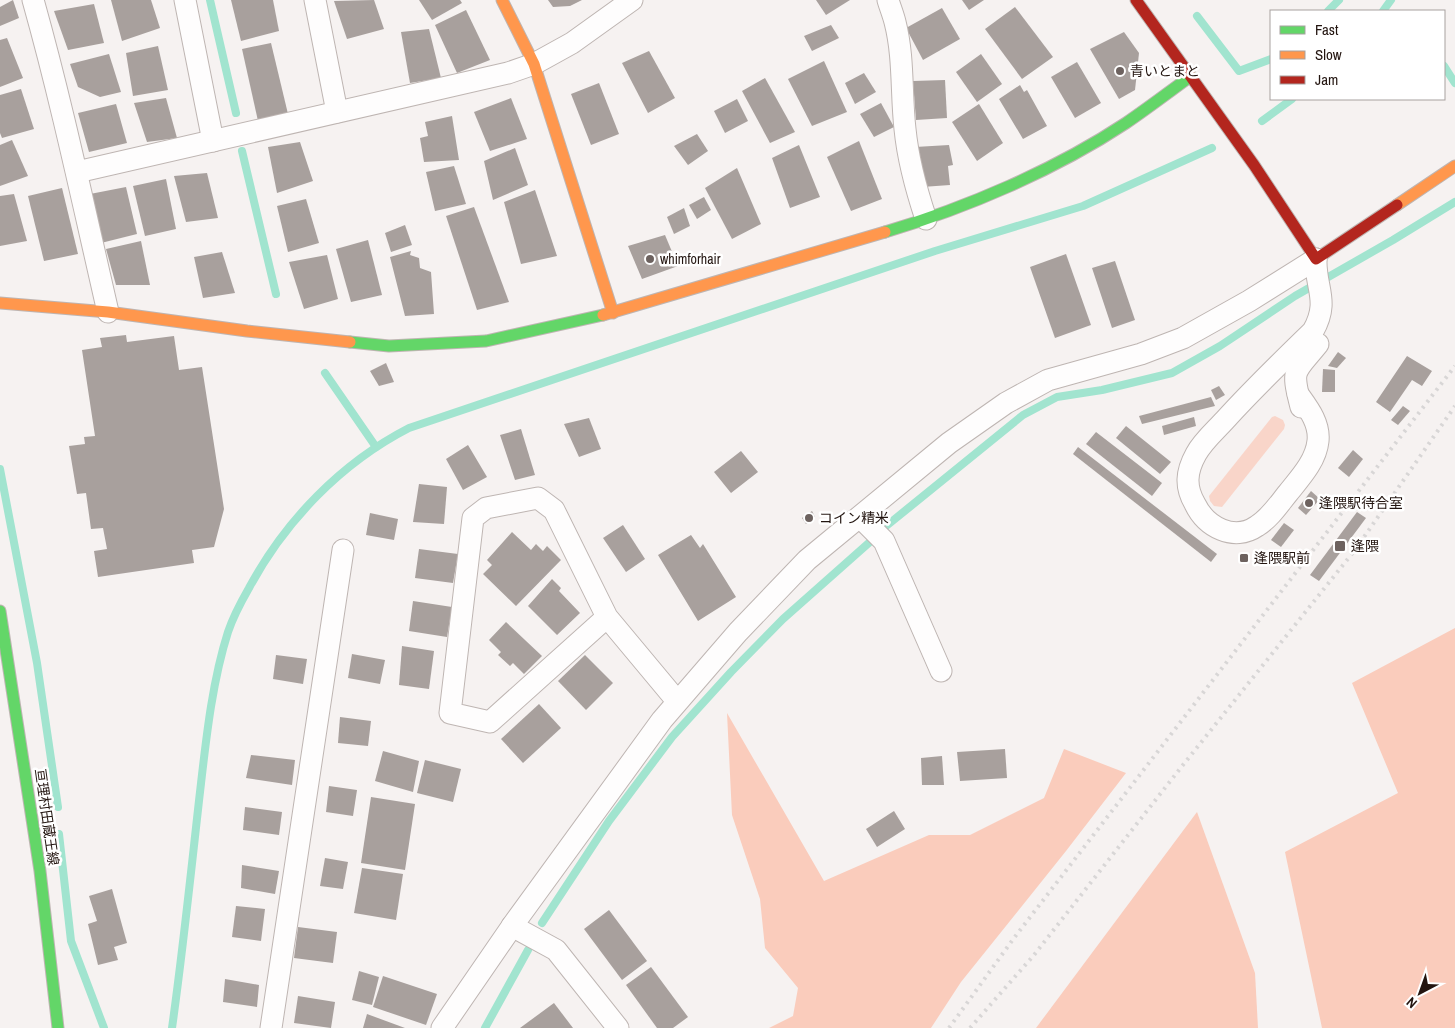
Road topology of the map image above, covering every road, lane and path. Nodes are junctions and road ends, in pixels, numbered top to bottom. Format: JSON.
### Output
{"nodes":[{"id":1,"x":32,"y":0,"type":"edge"},
{"id":2,"x":185,"y":0,"type":"edge"},
{"id":3,"x":315,"y":0,"type":"edge"},
{"id":4,"x":502,"y":0,"type":"edge"},
{"id":5,"x":632,"y":0,"type":"edge"},
{"id":6,"x":888,"y":0,"type":"edge"},
{"id":7,"x":1136,"y":0,"type":"edge"},
{"id":8,"x":534,"y":64,"type":"junction"},
{"id":9,"x":1191,"y":76,"type":"junction"},
{"id":10,"x":337,"y":112,"type":"junction"},
{"id":11,"x":213,"y":141,"type":"junction"},
{"id":12,"x":1455,"y":166,"type":"edge"},
{"id":13,"x":77,"y":172,"type":"junction"},
{"id":14,"x":926,"y":219,"type":"junction"},
{"id":15,"x":1322,"y":274,"type":"junction"},
{"id":16,"x":0,"y":304,"type":"edge"},
{"id":17,"x":108,"y":312,"type":"junction"},
{"id":18,"x":613,"y":313,"type":"junction"},
{"id":19,"x":860,"y":517,"type":"junction"},
{"id":20,"x":343,"y":550,"type":"dead end"},
{"id":21,"x":0,"y":612,"type":"edge"},
{"id":22,"x":608,"y":617,"type":"junction"},
{"id":23,"x":941,"y":671,"type":"dead end"},
{"id":24,"x":677,"y":701,"type":"junction"},
{"id":25,"x":512,"y":926,"type":"junction"},
{"id":26,"x":58,"y":1028,"type":"edge"},
{"id":27,"x":271,"y":1028,"type":"edge"},
{"id":28,"x":442,"y":1028,"type":"edge"},
{"id":29,"x":618,"y":1028,"type":"edge"}],
"edges":[{"from":1,"to":13,"type":"street"},
{"from":2,"to":11,"type":"street"},
{"from":3,"to":10,"type":"street"},
{"from":4,"to":8,"type":"street"},
{"from":5,"to":8,"type":"street"},
{"from":6,"to":14,"type":"street"},
{"from":7,"to":9,"type":"street"},
{"from":8,"to":10,"type":"street"},
{"from":8,"to":18,"type":"street"},
{"from":9,"to":14,"type":"street"},
{"from":9,"to":15,"type":"street"},
{"from":10,"to":11,"type":"street"},
{"from":11,"to":13,"type":"street"},
{"from":12,"to":15,"type":"street"},
{"from":13,"to":17,"type":"street"},
{"from":14,"to":18,"type":"street"},
{"from":15,"to":15,"type":"street"},
{"from":15,"to":19,"type":"street"},
{"from":16,"to":17,"type":"street"},
{"from":17,"to":18,"type":"street"},
{"from":19,"to":23,"type":"street"},
{"from":19,"to":24,"type":"street"},
{"from":20,"to":27,"type":"street"},
{"from":21,"to":26,"type":"street","name":"亘理村田蔵王線"},
{"from":22,"to":22,"type":"street"},
{"from":22,"to":24,"type":"street"},
{"from":24,"to":25,"type":"street"},
{"from":25,"to":28,"type":"street"},
{"from":25,"to":29,"type":"street"}]}
